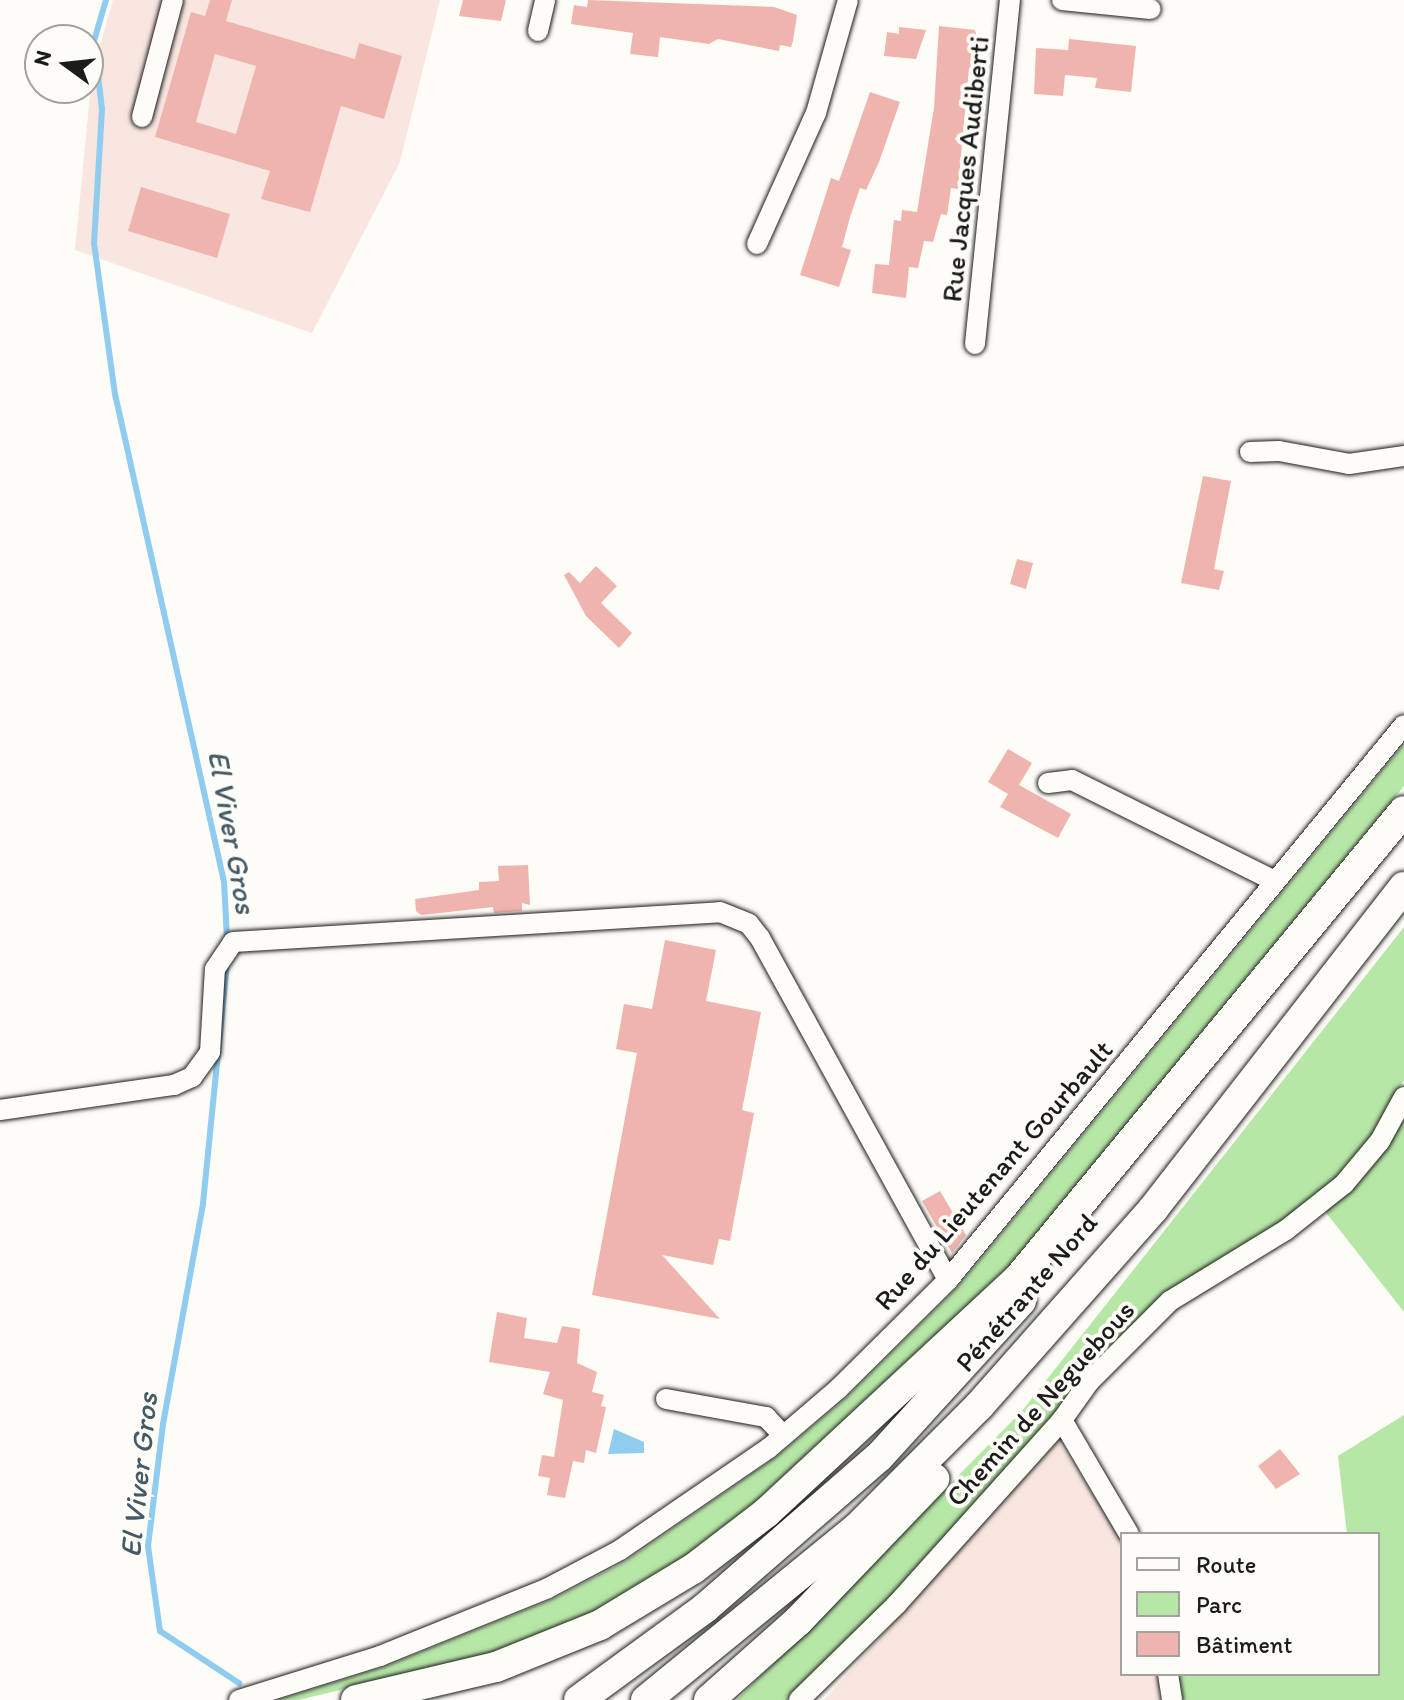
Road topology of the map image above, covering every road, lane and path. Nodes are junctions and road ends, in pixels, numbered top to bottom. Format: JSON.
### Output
{"nodes":[{"id":1,"x":173,"y":0,"type":"edge"},
{"id":2,"x":545,"y":0,"type":"edge"},
{"id":3,"x":848,"y":0,"type":"edge"},
{"id":4,"x":1010,"y":0,"type":"edge"},
{"id":5,"x":1062,"y":0,"type":"edge"},
{"id":6,"x":1151,"y":9,"type":"dead end"},
{"id":7,"x":538,"y":31,"type":"dead end"},
{"id":8,"x":142,"y":117,"type":"dead end"},
{"id":9,"x":757,"y":244,"type":"dead end"},
{"id":10,"x":975,"y":344,"type":"dead end"},
{"id":11,"x":1250,"y":452,"type":"dead end"},
{"id":12,"x":1404,"y":456,"type":"edge"},
{"id":13,"x":1404,"y":725,"type":"edge"},
{"id":14,"x":1048,"y":783,"type":"dead end"},
{"id":15,"x":1404,"y":814,"type":"edge"},
{"id":16,"x":1379,"y":843,"type":"junction"},
{"id":17,"x":1275,"y":881,"type":"junction"},
{"id":18,"x":1404,"y":887,"type":"edge"},
{"id":19,"x":1404,"y":910,"type":"edge"},
{"id":20,"x":1244,"y":1092,"type":"junction"},
{"id":21,"x":1404,"y":1097,"type":"edge"},
{"id":22,"x":0,"y":1110,"type":"edge"},
{"id":23,"x":1154,"y":1208,"type":"junction"},
{"id":24,"x":948,"y":1280,"type":"junction"},
{"id":25,"x":666,"y":1399,"type":"dead end"},
{"id":26,"x":1062,"y":1420,"type":"junction"},
{"id":27,"x":783,"y":1435,"type":"junction"},
{"id":28,"x":1128,"y":1532,"type":"edge"},
{"id":29,"x":1168,"y":1676,"type":"edge"},
{"id":30,"x":239,"y":1700,"type":"edge"},
{"id":31,"x":356,"y":1700,"type":"edge"},
{"id":32,"x":579,"y":1700,"type":"edge"},
{"id":33,"x":646,"y":1700,"type":"edge"},
{"id":34,"x":709,"y":1700,"type":"edge"},
{"id":35,"x":799,"y":1700,"type":"edge"},
{"id":36,"x":1172,"y":1700,"type":"edge"}],
"edges":[{"from":1,"to":8,"type":"street"},
{"from":2,"to":7,"type":"street"},
{"from":3,"to":9,"type":"street"},
{"from":4,"to":10,"type":"street","name":"Rue Jacques Audiberti"},
{"from":5,"to":6,"type":"street"},
{"from":11,"to":12,"type":"street"},
{"from":13,"to":17,"type":"street","name":"Rue du Lieutenant Gourbault"},
{"from":14,"to":17,"type":"street"},
{"from":15,"to":16,"type":"highway","name":"Pénétrante Nord"},
{"from":16,"to":31,"type":"highway"},
{"from":16,"to":32,"type":"highway","name":"Pénétrante Nord"},
{"from":17,"to":24,"type":"street","name":"Rue du Lieutenant Gourbault"},
{"from":18,"to":20,"type":"highway","name":"Pénétrante Nord"},
{"from":19,"to":20,"type":"highway"},
{"from":20,"to":23,"type":"highway","name":"Pénétrante Nord"},
{"from":21,"to":26,"type":"street","name":"Chemin de Neguebous"},
{"from":22,"to":24,"type":"street"},
{"from":23,"to":33,"type":"highway","name":"Pénétrante Nord"},
{"from":23,"to":34,"type":"highway"},
{"from":24,"to":27,"type":"street","name":"Rue du Lieutenant Gourbault"},
{"from":25,"to":27,"type":"street"},
{"from":26,"to":28,"type":"street"},
{"from":26,"to":35,"type":"street","name":"Chemin de Neguebous"},
{"from":27,"to":30,"type":"street","name":"Rue du Lieutenant Gourbault"},
{"from":29,"to":36,"type":"street"}]}
